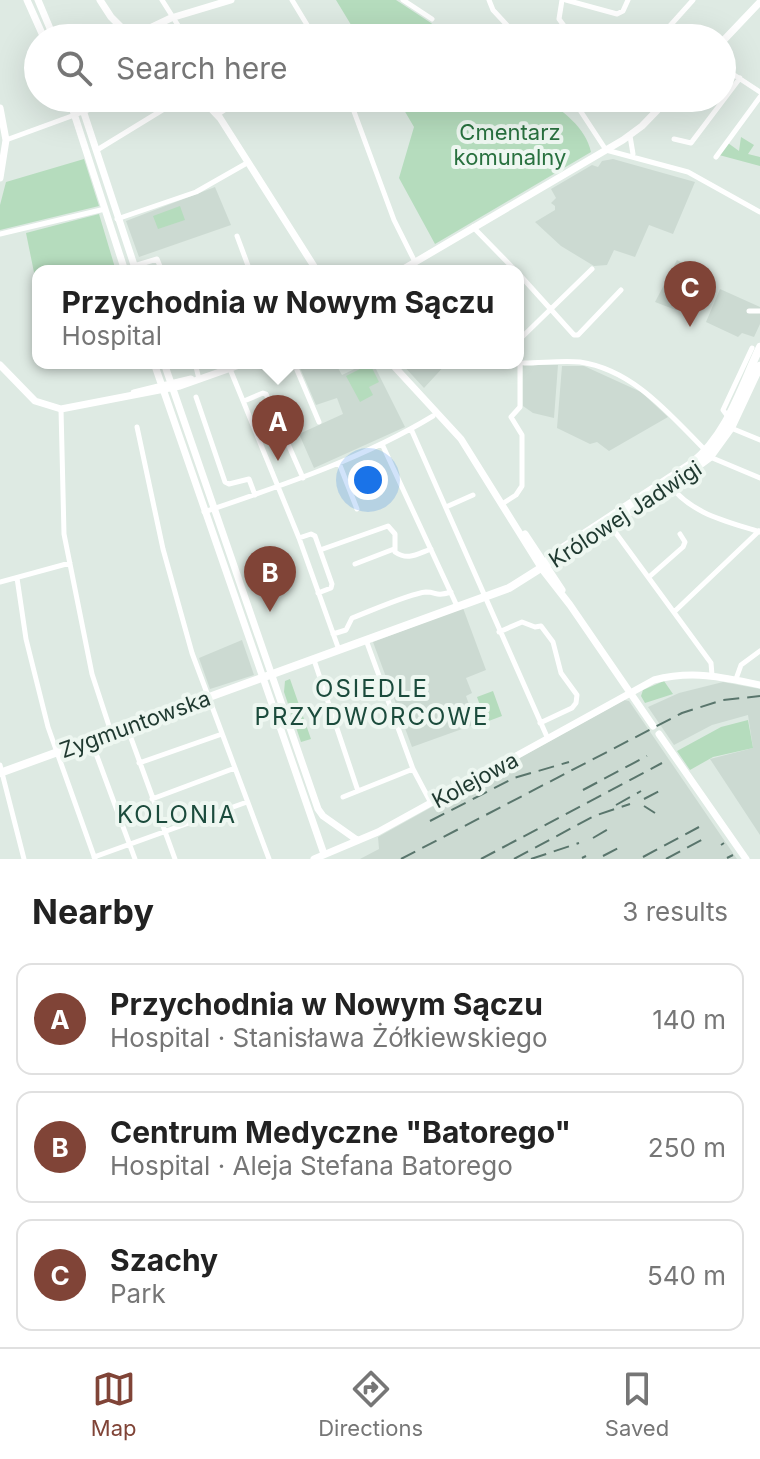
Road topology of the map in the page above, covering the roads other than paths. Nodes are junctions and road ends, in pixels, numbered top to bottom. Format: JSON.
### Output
{"nodes":[{"id":1,"x":27,"y":0,"type":"edge"},
{"id":2,"x":100,"y":0,"type":"edge"},
{"id":3,"x":162,"y":0,"type":"edge"},
{"id":4,"x":231,"y":0,"type":"edge"},
{"id":5,"x":292,"y":0,"type":"edge"},
{"id":6,"x":403,"y":0,"type":"edge"},
{"id":7,"x":489,"y":0,"type":"edge"},
{"id":8,"x":564,"y":0,"type":"edge"},
{"id":9,"x":628,"y":0,"type":"edge"},
{"id":10,"x":693,"y":0,"type":"edge"},
{"id":11,"x":760,"y":2,"type":"edge"},
{"id":12,"x":40,"y":4,"type":"edge"},
{"id":13,"x":33,"y":12,"type":"junction"},
{"id":14,"x":171,"y":18,"type":"junction"},
{"id":15,"x":432,"y":19,"type":"dead end"},
{"id":16,"x":38,"y":24,"type":"edge"},
{"id":17,"x":48,"y":24,"type":"edge"},
{"id":18,"x":118,"y":24,"type":"edge"},
{"id":19,"x":159,"y":24,"type":"edge"},
{"id":20,"x":176,"y":24,"type":"edge"},
{"id":21,"x":307,"y":24,"type":"edge"},
{"id":22,"x":506,"y":24,"type":"edge"},
{"id":23,"x":563,"y":24,"type":"edge"},
{"id":24,"x":671,"y":24,"type":"edge"},
{"id":25,"x":736,"y":27,"type":"edge"},
{"id":26,"x":736,"y":76,"type":"edge"},
{"id":27,"x":740,"y":78,"type":"junction"},
{"id":28,"x":736,"y":83,"type":"edge"},
{"id":29,"x":760,"y":94,"type":"edge"},
{"id":30,"x":0,"y":108,"type":"edge"},
{"id":31,"x":74,"y":112,"type":"edge"},
{"id":32,"x":160,"y":112,"type":"edge"},
{"id":33,"x":214,"y":112,"type":"edge"},
{"id":34,"x":222,"y":112,"type":"edge"},
{"id":35,"x":354,"y":112,"type":"edge"},
{"id":36,"x":582,"y":112,"type":"edge"},
{"id":37,"x":655,"y":112,"type":"edge"},
{"id":38,"x":714,"y":112,"type":"edge"},
{"id":39,"x":85,"y":113,"type":"joint"},
{"id":40,"x":217,"y":115,"type":"junction"},
{"id":41,"x":75,"y":116,"type":"junction"},
{"id":42,"x":630,"y":136,"type":"junction"},
{"id":43,"x":674,"y":139,"type":"dead end"},
{"id":44,"x":6,"y":140,"type":"junction"},
{"id":45,"x":97,"y":150,"type":"junction"},
{"id":46,"x":606,"y":150,"type":"junction"},
{"id":47,"x":634,"y":156,"type":"junction"},
{"id":48,"x":716,"y":157,"type":"dead end"},
{"id":49,"x":247,"y":163,"type":"junction"},
{"id":50,"x":0,"y":178,"type":"edge"},
{"id":51,"x":105,"y":209,"type":"junction"},
{"id":52,"x":760,"y":212,"type":"edge"},
{"id":53,"x":119,"y":218,"type":"junction"},
{"id":54,"x":109,"y":222,"type":"junction"},
{"id":55,"x":473,"y":227,"type":"junction"},
{"id":56,"x":0,"y":234,"type":"edge"},
{"id":57,"x":237,"y":236,"type":"dead end"},
{"id":58,"x":415,"y":262,"type":"junction"},
{"id":59,"x":123,"y":265,"type":"edge"},
{"id":60,"x":134,"y":265,"type":"edge"},
{"id":61,"x":144,"y":265,"type":"edge"},
{"id":62,"x":160,"y":265,"type":"edge"},
{"id":63,"x":248,"y":265,"type":"edge"},
{"id":64,"x":313,"y":265,"type":"edge"},
{"id":65,"x":410,"y":265,"type":"edge"},
{"id":66,"x":510,"y":265,"type":"edge"},
{"id":67,"x":592,"y":269,"type":"dead end"},
{"id":68,"x":524,"y":279,"type":"edge"},
{"id":69,"x":621,"y":290,"type":"dead end"},
{"id":70,"x":552,"y":308,"type":"junction"},
{"id":71,"x":749,"y":311,"type":"dead end"},
{"id":72,"x":760,"y":311,"type":"edge"},
{"id":73,"x":524,"y":335,"type":"edge"},
{"id":74,"x":756,"y":347,"type":"edge"},
{"id":75,"x":524,"y":362,"type":"edge"},
{"id":76,"x":0,"y":365,"type":"edge"},
{"id":77,"x":760,"y":366,"type":"edge"},
{"id":78,"x":156,"y":369,"type":"edge"},
{"id":79,"x":166,"y":369,"type":"edge"},
{"id":80,"x":196,"y":369,"type":"edge"},
{"id":81,"x":230,"y":369,"type":"joint"},
{"id":82,"x":297,"y":369,"type":"edge"},
{"id":83,"x":397,"y":369,"type":"edge"},
{"id":84,"x":520,"y":369,"type":"edge"},
{"id":85,"x":199,"y":379,"type":"junction"},
{"id":86,"x":171,"y":386,"type":"junction"},
{"id":87,"x":161,"y":388,"type":"junction"},
{"id":88,"x":196,"y":397,"type":"dead end"},
{"id":89,"x":244,"y":401,"type":"junction"},
{"id":90,"x":61,"y":409,"type":"junction"},
{"id":91,"x":733,"y":415,"type":"junction"},
{"id":92,"x":433,"y":416,"type":"dead end"},
{"id":93,"x":319,"y":422,"type":"dead end"},
{"id":94,"x":137,"y":427,"type":"dead end"},
{"id":95,"x":731,"y":428,"type":"junction"},
{"id":96,"x":411,"y":429,"type":"junction"},
{"id":97,"x":760,"y":440,"type":"edge"},
{"id":98,"x":382,"y":444,"type":"junction"},
{"id":99,"x":708,"y":454,"type":"junction"},
{"id":100,"x":339,"y":463,"type":"junction"},
{"id":101,"x":303,"y":478,"type":"junction"},
{"id":102,"x":760,"y":478,"type":"edge"},
{"id":103,"x":669,"y":483,"type":"junction"},
{"id":104,"x":278,"y":487,"type":"junction"},
{"id":105,"x":255,"y":495,"type":"junction"},
{"id":106,"x":473,"y":495,"type":"dead end"},
{"id":107,"x":502,"y":504,"type":"junction"},
{"id":108,"x":446,"y":507,"type":"junction"},
{"id":109,"x":214,"y":508,"type":"junction"},
{"id":110,"x":357,"y":509,"type":"dead end"},
{"id":111,"x":618,"y":511,"type":"junction"},
{"id":112,"x":204,"y":512,"type":"junction"},
{"id":113,"x":515,"y":524,"type":"junction"},
{"id":114,"x":598,"y":524,"type":"junction"},
{"id":115,"x":610,"y":525,"type":"junction"},
{"id":116,"x":760,"y":531,"type":"edge"},
{"id":117,"x":680,"y":534,"type":"dead end"},
{"id":118,"x":299,"y":538,"type":"junction"},
{"id":119,"x":394,"y":549,"type":"junction"},
{"id":120,"x":431,"y":549,"type":"junction"},
{"id":121,"x":537,"y":549,"type":"junction"},
{"id":122,"x":320,"y":550,"type":"junction"},
{"id":123,"x":555,"y":557,"type":"junction"},
{"id":124,"x":70,"y":563,"type":"junction"},
{"id":125,"x":355,"y":564,"type":"dead end"},
{"id":126,"x":545,"y":566,"type":"junction"},
{"id":127,"x":554,"y":576,"type":"junction"},
{"id":128,"x":649,"y":577,"type":"junction"},
{"id":129,"x":17,"y":578,"type":"junction"},
{"id":130,"x":0,"y":582,"type":"edge"},
{"id":131,"x":451,"y":592,"type":"junction"},
{"id":132,"x":318,"y":593,"type":"junction"},
{"id":133,"x":483,"y":598,"type":"junction"},
{"id":134,"x":570,"y":605,"type":"junction"},
{"id":135,"x":458,"y":607,"type":"junction"},
{"id":136,"x":674,"y":612,"type":"junction"},
{"id":137,"x":499,"y":632,"type":"junction"},
{"id":138,"x":333,"y":634,"type":"junction"},
{"id":139,"x":366,"y":640,"type":"junction"},
{"id":140,"x":339,"y":650,"type":"junction"},
{"id":141,"x":760,"y":651,"type":"edge"},
{"id":142,"x":313,"y":659,"type":"junction"},
{"id":143,"x":287,"y":668,"type":"junction"},
{"id":144,"x":712,"y":675,"type":"junction"},
{"id":145,"x":266,"y":676,"type":"junction"},
{"id":146,"x":736,"y":679,"type":"junction"},
{"id":147,"x":760,"y":685,"type":"edge"},
{"id":148,"x":630,"y":692,"type":"junction"},
{"id":149,"x":277,"y":694,"type":"junction"},
{"id":150,"x":208,"y":697,"type":"junction"},
{"id":151,"x":540,"y":723,"type":"junction"},
{"id":152,"x":653,"y":726,"type":"dead end"},
{"id":153,"x":127,"y":727,"type":"junction"},
{"id":154,"x":111,"y":733,"type":"junction"},
{"id":155,"x":222,"y":734,"type":"junction"},
{"id":156,"x":659,"y":734,"type":"dead end"},
{"id":157,"x":91,"y":740,"type":"junction"},
{"id":158,"x":548,"y":740,"type":"junction"},
{"id":159,"x":57,"y":752,"type":"junction"},
{"id":160,"x":139,"y":763,"type":"junction"},
{"id":161,"x":235,"y":768,"type":"junction"},
{"id":162,"x":413,"y":769,"type":"junction"},
{"id":163,"x":1,"y":770,"type":"edge"},
{"id":164,"x":358,"y":791,"type":"junction"},
{"id":165,"x":343,"y":797,"type":"dead end"},
{"id":166,"x":152,"y":799,"type":"junction"},
{"id":167,"x":247,"y":802,"type":"junction"},
{"id":168,"x":431,"y":803,"type":"junction"},
{"id":169,"x":165,"y":832,"type":"junction"},
{"id":170,"x":357,"y":840,"type":"junction"},
{"id":171,"x":129,"y":845,"type":"junction"},
{"id":172,"x":324,"y":854,"type":"junction"},
{"id":173,"x":95,"y":858,"type":"edge"},
{"id":174,"x":24,"y":859,"type":"edge"},
{"id":175,"x":135,"y":859,"type":"edge"},
{"id":176,"x":175,"y":859,"type":"edge"},
{"id":177,"x":269,"y":859,"type":"edge"},
{"id":178,"x":314,"y":859,"type":"edge"},
{"id":179,"x":746,"y":859,"type":"edge"}],
"edges":[{"from":1,"to":13,"type":"street"},
{"from":2,"to":18,"type":"street"},
{"from":3,"to":14,"type":"street"},
{"from":4,"to":14,"type":"street"},
{"from":5,"to":21,"type":"street"},
{"from":6,"to":15,"type":"street"},
{"from":7,"to":22,"type":"street"},
{"from":8,"to":9,"type":"street"},
{"from":8,"to":23,"type":"street"},
{"from":10,"to":24,"type":"street"},
{"from":11,"to":25,"type":"street"},
{"from":12,"to":13,"type":"street"},
{"from":12,"to":17,"type":"street"},
{"from":13,"to":16,"type":"street"},
{"from":14,"to":19,"type":"street"},
{"from":14,"to":20,"type":"street"},
{"from":26,"to":27,"type":"street"},
{"from":27,"to":28,"type":"street"},
{"from":27,"to":29,"type":"street"},
{"from":29,"to":48,"type":"street"},
{"from":30,"to":44,"type":"street"},
{"from":31,"to":41,"type":"street"},
{"from":32,"to":45,"type":"street"},
{"from":33,"to":40,"type":"street"},
{"from":34,"to":40,"type":"street"},
{"from":35,"to":58,"type":"street"},
{"from":36,"to":46,"type":"street"},
{"from":37,"to":42,"type":"street"},
{"from":38,"to":43,"type":"street"},
{"from":39,"to":41,"type":"street"},
{"from":39,"to":45,"type":"street"},
{"from":40,"to":49,"type":"street"},
{"from":41,"to":44,"type":"street"},
{"from":41,"to":51,"type":"street"},
{"from":42,"to":46,"type":"street"},
{"from":42,"to":47,"type":"street"},
{"from":44,"to":50,"type":"street"},
{"from":45,"to":53,"type":"street"},
{"from":46,"to":47,"type":"street"},
{"from":46,"to":55,"type":"street"},
{"from":47,"to":52,"type":"street"},
{"from":49,"to":53,"type":"street"},
{"from":49,"to":64,"type":"street"},
{"from":51,"to":54,"type":"street"},
{"from":51,"to":56,"type":"street"},
{"from":53,"to":54,"type":"street"},
{"from":53,"to":60,"type":"street"},
{"from":54,"to":59,"type":"street"},
{"from":55,"to":58,"type":"street"},
{"from":55,"to":66,"type":"street"},
{"from":57,"to":63,"type":"street"},
{"from":58,"to":65,"type":"street"},
{"from":61,"to":62,"type":"street"},
{"from":67,"to":70,"type":"street"},
{"from":68,"to":70,"type":"street"},
{"from":69,"to":70,"type":"street"},
{"from":70,"to":73,"type":"street"},
{"from":71,"to":72,"type":"street"},
{"from":74,"to":91,"type":"main road","name":"Królowej Jadwigi"},
{"from":75,"to":99,"type":"street"},
{"from":76,"to":90,"type":"street"},
{"from":77,"to":91,"type":"main road","name":"Królowej Jadwigi"},
{"from":78,"to":87,"type":"street"},
{"from":79,"to":86,"type":"street"},
{"from":80,"to":85,"type":"street"},
{"from":81,"to":85,"type":"street"},
{"from":81,"to":89,"type":"street"},
{"from":82,"to":93,"type":"street"},
{"from":83,"to":107,"type":"street"},
{"from":84,"to":107,"type":"street"},
{"from":85,"to":86,"type":"street"},
{"from":86,"to":87,"type":"street"},
{"from":86,"to":109,"type":"street"},
{"from":87,"to":90,"type":"street"},
{"from":87,"to":112,"type":"street"},
{"from":88,"to":105,"type":"street"},
{"from":89,"to":101,"type":"street"},
{"from":89,"to":104,"type":"street"},
{"from":90,"to":124,"type":"street"},
{"from":91,"to":95,"type":"main road","name":"Królowej Jadwigi"},
{"from":91,"to":99,"type":"main road","name":"Królowej Jadwigi"},
{"from":92,"to":96,"type":"street"},
{"from":94,"to":150,"type":"street"},
{"from":95,"to":97,"type":"street"},
{"from":95,"to":99,"type":"main road","name":"Królowej Jadwigi"},
{"from":96,"to":98,"type":"street"},
{"from":96,"to":108,"type":"street"},
{"from":98,"to":100,"type":"street"},
{"from":98,"to":120,"type":"street"},
{"from":99,"to":102,"type":"street"},
{"from":99,"to":103,"type":"main road","name":"Królowej Jadwigi"},
{"from":100,"to":101,"type":"street"},
{"from":100,"to":110,"type":"street"},
{"from":101,"to":104,"type":"street"},
{"from":103,"to":111,"type":"main road","name":"Królowej Jadwigi"},
{"from":103,"to":115,"type":"main road","name":"Królowej Jadwigi"},
{"from":103,"to":116,"type":"street"},
{"from":104,"to":105,"type":"street"},
{"from":104,"to":118,"type":"street"},
{"from":105,"to":109,"type":"street"},
{"from":106,"to":108,"type":"street"},
{"from":107,"to":113,"type":"street"},
{"from":108,"to":133,"type":"street"},
{"from":109,"to":112,"type":"street"},
{"from":109,"to":145,"type":"street"},
{"from":111,"to":114,"type":"main road","name":"Królowej Jadwigi"},
{"from":111,"to":115,"type":"street"},
{"from":112,"to":145,"type":"street"},
{"from":113,"to":121,"type":"street"},
{"from":113,"to":126,"type":"street"},
{"from":114,"to":115,"type":"street"},
{"from":114,"to":123,"type":"main road","name":"Królowej Jadwigi"},
{"from":115,"to":123,"type":"main road","name":"Królowej Jadwigi"},
{"from":115,"to":128,"type":"street"},
{"from":116,"to":136,"type":"street"},
{"from":117,"to":128,"type":"street"},
{"from":118,"to":122,"type":"street"},
{"from":118,"to":132,"type":"street"},
{"from":119,"to":120,"type":"street"},
{"from":119,"to":122,"type":"street"},
{"from":119,"to":125,"type":"street"},
{"from":120,"to":131,"type":"street"},
{"from":121,"to":123,"type":"street"},
{"from":121,"to":126,"type":"street"},
{"from":122,"to":132,"type":"street"},
{"from":123,"to":126,"type":"main road","name":"Królowej Jadwigi"},
{"from":123,"to":127,"type":"street"},
{"from":124,"to":129,"type":"street"},
{"from":124,"to":154,"type":"street"},
{"from":126,"to":127,"type":"street"},
{"from":126,"to":133,"type":"main road","name":"Królowej Jadwigi"},
{"from":126,"to":134,"type":"street"},
{"from":127,"to":134,"type":"street"},
{"from":128,"to":136,"type":"street"},
{"from":129,"to":130,"type":"street"},
{"from":129,"to":159,"type":"street"},
{"from":131,"to":135,"type":"street"},
{"from":131,"to":138,"type":"street"},
{"from":132,"to":138,"type":"street"},
{"from":133,"to":135,"type":"main road","name":"Królowej Jadwigi"},
{"from":133,"to":137,"type":"street"},
{"from":134,"to":148,"type":"street"},
{"from":135,"to":139,"type":"main road","name":"Królowej Jadwigi"},
{"from":136,"to":144,"type":"street"},
{"from":137,"to":151,"type":"street"},
{"from":137,"to":151,"type":"street"},
{"from":138,"to":140,"type":"street"},
{"from":139,"to":140,"type":"main road","name":"Zygmuntowska"},
{"from":139,"to":162,"type":"street"},
{"from":140,"to":142,"type":"main road","name":"Zygmuntowska"},
{"from":141,"to":146,"type":"street"},
{"from":142,"to":143,"type":"main road","name":"Zygmuntowska"},
{"from":142,"to":164,"type":"street"},
{"from":143,"to":145,"type":"main road","name":"Zygmuntowska"},
{"from":143,"to":149,"type":"street"},
{"from":144,"to":146,"type":"street","name":"Kolejowa"},
{"from":144,"to":148,"type":"street","name":"Kolejowa"},
{"from":145,"to":149,"type":"street"},
{"from":145,"to":150,"type":"main road","name":"Zygmuntowska"},
{"from":145,"to":172,"type":"street"},
{"from":146,"to":147,"type":"street","name":"Kolejowa"},
{"from":148,"to":152,"type":"street"},
{"from":148,"to":158,"type":"street","name":"Kolejowa"},
{"from":149,"to":170,"type":"street"},
{"from":150,"to":153,"type":"main road","name":"Zygmuntowska"},
{"from":150,"to":155,"type":"street"},
{"from":151,"to":158,"type":"street"},
{"from":153,"to":154,"type":"main road","name":"Zygmuntowska"},
{"from":153,"to":160,"type":"street"},
{"from":154,"to":157,"type":"main road","name":"Zygmuntowska"},
{"from":155,"to":160,"type":"street"},
{"from":155,"to":161,"type":"street"},
{"from":156,"to":179,"type":"street"},
{"from":157,"to":159,"type":"main road","name":"Zygmuntowska"},
{"from":157,"to":171,"type":"street"},
{"from":158,"to":168,"type":"street","name":"Kolejowa"},
{"from":159,"to":163,"type":"main road","name":"Zygmuntowska"},
{"from":159,"to":173,"type":"street"},
{"from":160,"to":166,"type":"street"},
{"from":161,"to":166,"type":"street"},
{"from":161,"to":167,"type":"street"},
{"from":162,"to":164,"type":"street"},
{"from":162,"to":168,"type":"street"},
{"from":163,"to":174,"type":"street"},
{"from":164,"to":165,"type":"street"},
{"from":166,"to":169,"type":"street"},
{"from":167,"to":169,"type":"street"},
{"from":167,"to":177,"type":"street"},
{"from":168,"to":170,"type":"street","name":"Kolejowa"},
{"from":169,"to":171,"type":"street"},
{"from":169,"to":176,"type":"street"},
{"from":170,"to":172,"type":"street","name":"Kolejowa"},
{"from":171,"to":173,"type":"street"},
{"from":171,"to":175,"type":"street"},
{"from":172,"to":178,"type":"street","name":"Kolejowa"}]}
